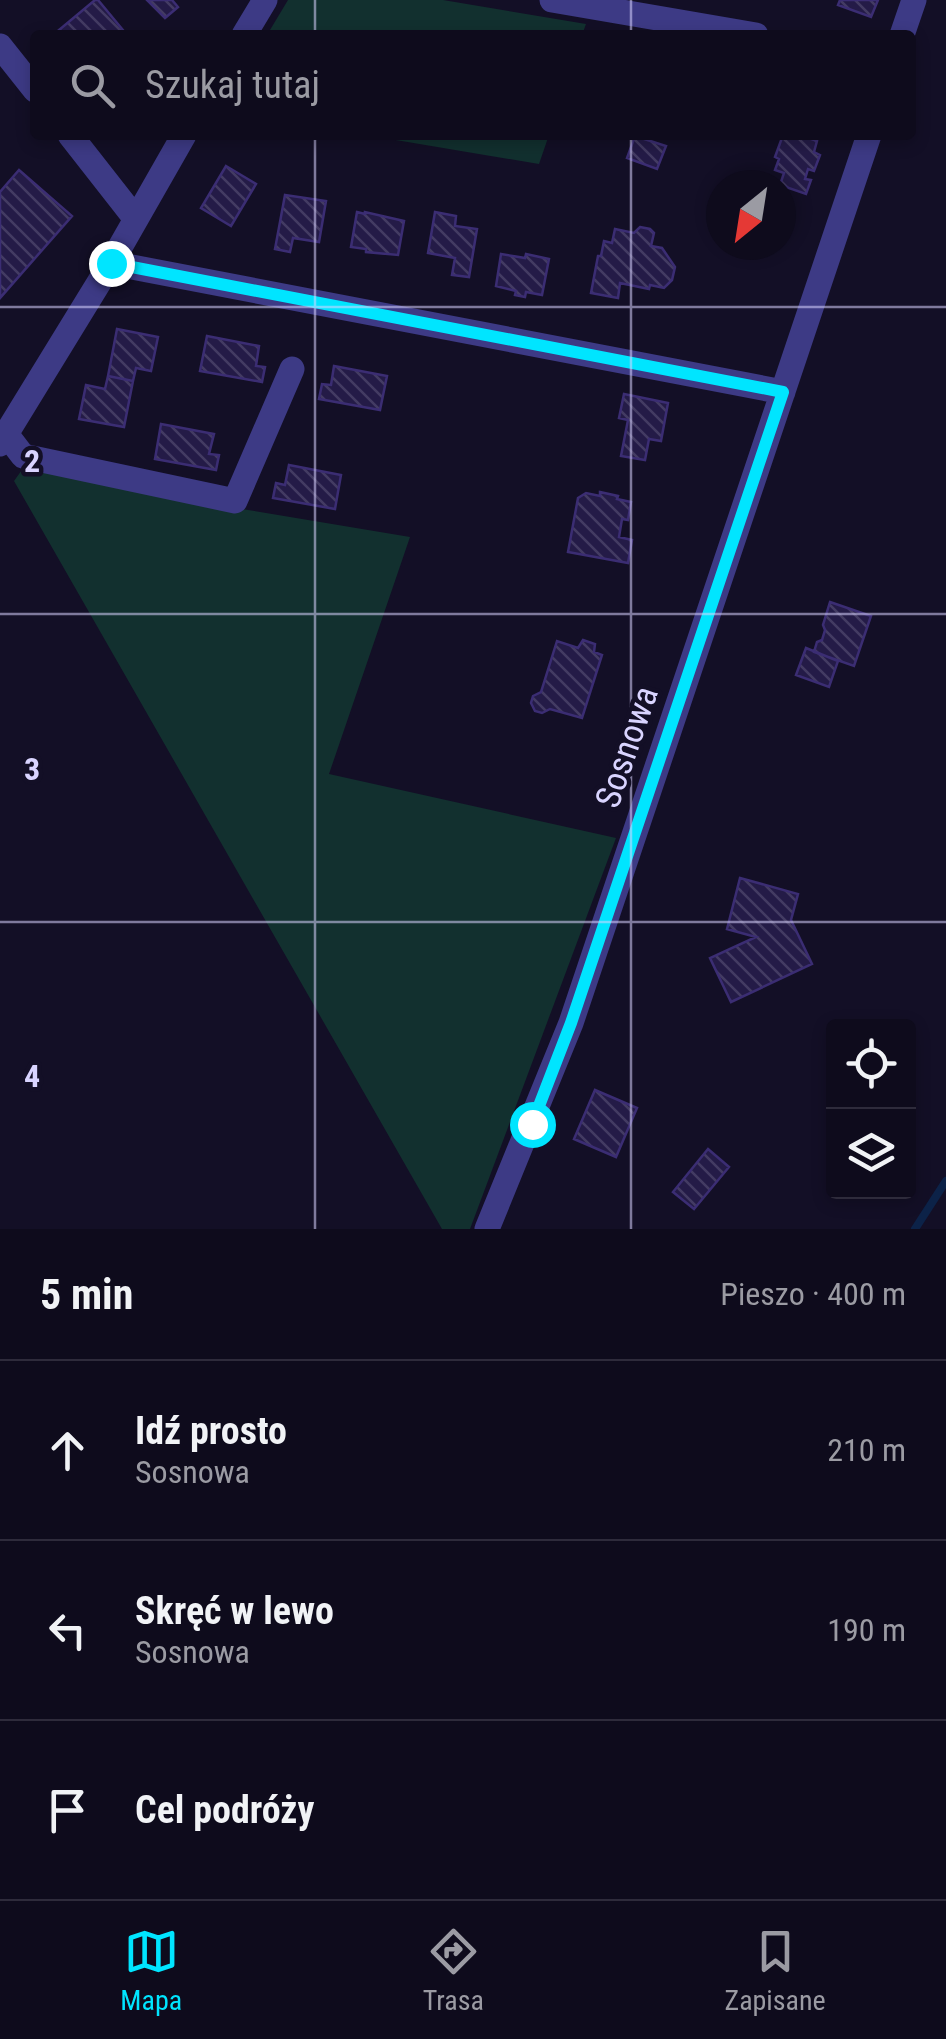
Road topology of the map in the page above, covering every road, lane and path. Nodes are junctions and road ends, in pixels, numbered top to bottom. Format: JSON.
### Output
{"nodes":[{"id":1,"x":265,"y":0,"type":"edge"},
{"id":2,"x":552,"y":0,"type":"edge"},
{"id":3,"x":914,"y":0,"type":"edge"},
{"id":4,"x":247,"y":30,"type":"edge"},
{"id":5,"x":727,"y":30,"type":"edge"},
{"id":6,"x":904,"y":30,"type":"edge"},
{"id":7,"x":0,"y":46,"type":"edge"},
{"id":8,"x":30,"y":84,"type":"edge"},
{"id":9,"x":74,"y":140,"type":"edge"},
{"id":10,"x":181,"y":140,"type":"edge"},
{"id":11,"x":867,"y":140,"type":"edge"},
{"id":12,"x":135,"y":218,"type":"junction"},
{"id":13,"x":111,"y":263,"type":"junction"},
{"id":14,"x":292,"y":370,"type":"dead end"},
{"id":15,"x":783,"y":392,"type":"junction"},
{"id":16,"x":3,"y":439,"type":"edge"},
{"id":17,"x":487,"y":1229,"type":"edge"}],
"edges":[{"from":1,"to":4,"type":"street"},
{"from":2,"to":5,"type":"street"},
{"from":3,"to":6,"type":"street"},
{"from":7,"to":8,"type":"street"},
{"from":9,"to":12,"type":"street"},
{"from":10,"to":12,"type":"street"},
{"from":11,"to":15,"type":"street","name":"Sosnowa"},
{"from":12,"to":13,"type":"street"},
{"from":13,"to":15,"type":"street"},
{"from":13,"to":16,"type":"street"},
{"from":14,"to":16,"type":"street"},
{"from":15,"to":17,"type":"street","name":"Sosnowa"}]}
